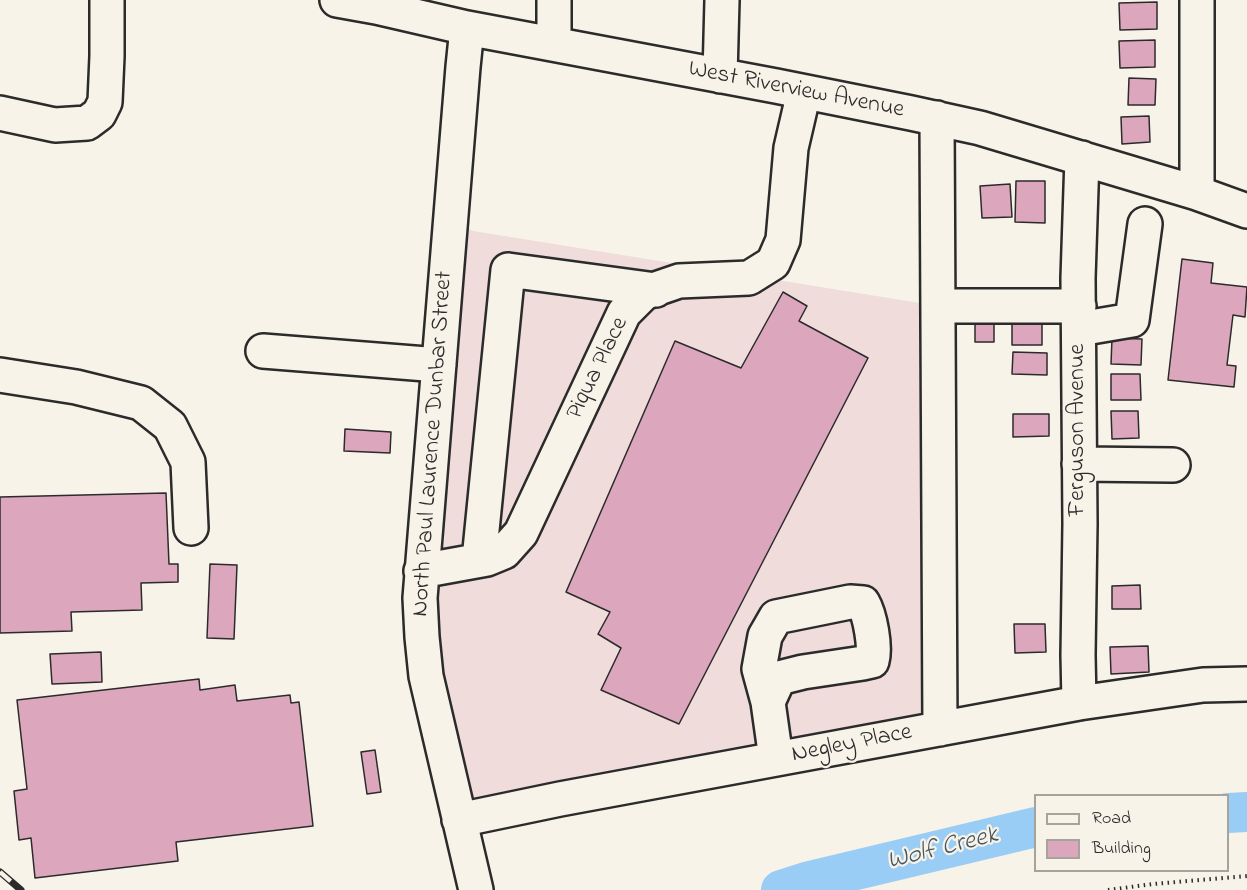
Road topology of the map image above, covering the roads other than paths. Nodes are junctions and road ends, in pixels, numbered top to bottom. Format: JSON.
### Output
{"nodes":[{"id":1,"x":107,"y":0,"type":"edge"},
{"id":2,"x":337,"y":0,"type":"edge"},
{"id":3,"x":554,"y":0,"type":"edge"},
{"id":4,"x":722,"y":0,"type":"edge"},
{"id":5,"x":1197,"y":0,"type":"edge"},
{"id":6,"x":423,"y":9,"type":"edge"},
{"id":7,"x":467,"y":28,"type":"junction"},
{"id":8,"x":554,"y":44,"type":"junction"},
{"id":9,"x":720,"y":76,"type":"junction"},
{"id":10,"x":804,"y":92,"type":"junction"},
{"id":11,"x":0,"y":113,"type":"edge"},
{"id":12,"x":937,"y":118,"type":"junction"},
{"id":13,"x":1082,"y":158,"type":"junction"},
{"id":14,"x":1197,"y":193,"type":"junction"},
{"id":15,"x":1247,"y":211,"type":"edge"},
{"id":16,"x":1145,"y":224,"type":"dead end"},
{"id":17,"x":656,"y":290,"type":"junction"},
{"id":18,"x":938,"y":306,"type":"junction"},
{"id":19,"x":1079,"y":317,"type":"junction"},
{"id":20,"x":263,"y":351,"type":"dead end"},
{"id":21,"x":439,"y":365,"type":"junction"},
{"id":22,"x":0,"y":375,"type":"edge"},
{"id":23,"x":1080,"y":464,"type":"junction"},
{"id":24,"x":1173,"y":465,"type":"dead end"},
{"id":25,"x":191,"y":528,"type":"dead end"},
{"id":26,"x":479,"y":560,"type":"junction"},
{"id":27,"x":421,"y":571,"type":"junction"},
{"id":28,"x":1247,"y":684,"type":"edge"},
{"id":29,"x":768,"y":702,"type":"dead end"},
{"id":30,"x":1080,"y":703,"type":"junction"},
{"id":31,"x":940,"y":729,"type":"junction"},
{"id":32,"x":776,"y":759,"type":"junction"},
{"id":33,"x":459,"y":820,"type":"junction"},
{"id":34,"x":476,"y":890,"type":"edge"}],
"edges":[{"from":1,"to":11,"type":"street"},
{"from":2,"to":6,"type":"street","name":"West Riverview Avenue"},
{"from":3,"to":8,"type":"street"},
{"from":4,"to":9,"type":"street"},
{"from":5,"to":14,"type":"street"},
{"from":6,"to":7,"type":"street","name":"West Riverview Avenue"},
{"from":7,"to":8,"type":"street","name":"West Riverview Avenue"},
{"from":7,"to":21,"type":"street","name":"North Paul Laurence Dunbar Street"},
{"from":8,"to":9,"type":"street","name":"West Riverview Avenue"},
{"from":9,"to":10,"type":"street","name":"West Riverview Avenue"},
{"from":10,"to":12,"type":"street","name":"West Riverview Avenue"},
{"from":10,"to":17,"type":"street","name":"Piqua Place"},
{"from":12,"to":13,"type":"street","name":"West Riverview Avenue"},
{"from":12,"to":18,"type":"street"},
{"from":13,"to":14,"type":"street","name":"West Riverview Avenue"},
{"from":13,"to":19,"type":"street","name":"Ferguson Avenue"},
{"from":14,"to":15,"type":"street","name":"West Riverview Avenue"},
{"from":16,"to":19,"type":"street"},
{"from":17,"to":26,"type":"street","name":"Piqua Place"},
{"from":17,"to":26,"type":"street"},
{"from":18,"to":19,"type":"street"},
{"from":18,"to":31,"type":"street"},
{"from":19,"to":23,"type":"street","name":"Ferguson Avenue"},
{"from":20,"to":21,"type":"street"},
{"from":21,"to":27,"type":"street","name":"North Paul Laurence Dunbar Street"},
{"from":22,"to":25,"type":"street"},
{"from":23,"to":24,"type":"street"},
{"from":23,"to":30,"type":"street","name":"Ferguson Avenue"},
{"from":26,"to":27,"type":"street","name":"Piqua Place"},
{"from":27,"to":33,"type":"street","name":"North Paul Laurence Dunbar Street"},
{"from":28,"to":30,"type":"street","name":"Negley Place"},
{"from":29,"to":32,"type":"street"},
{"from":30,"to":31,"type":"street","name":"Negley Place"},
{"from":31,"to":32,"type":"street","name":"Negley Place"},
{"from":32,"to":33,"type":"street","name":"Negley Place"},
{"from":33,"to":34,"type":"street","name":"North Paul Laurence Dunbar Street"}]}
